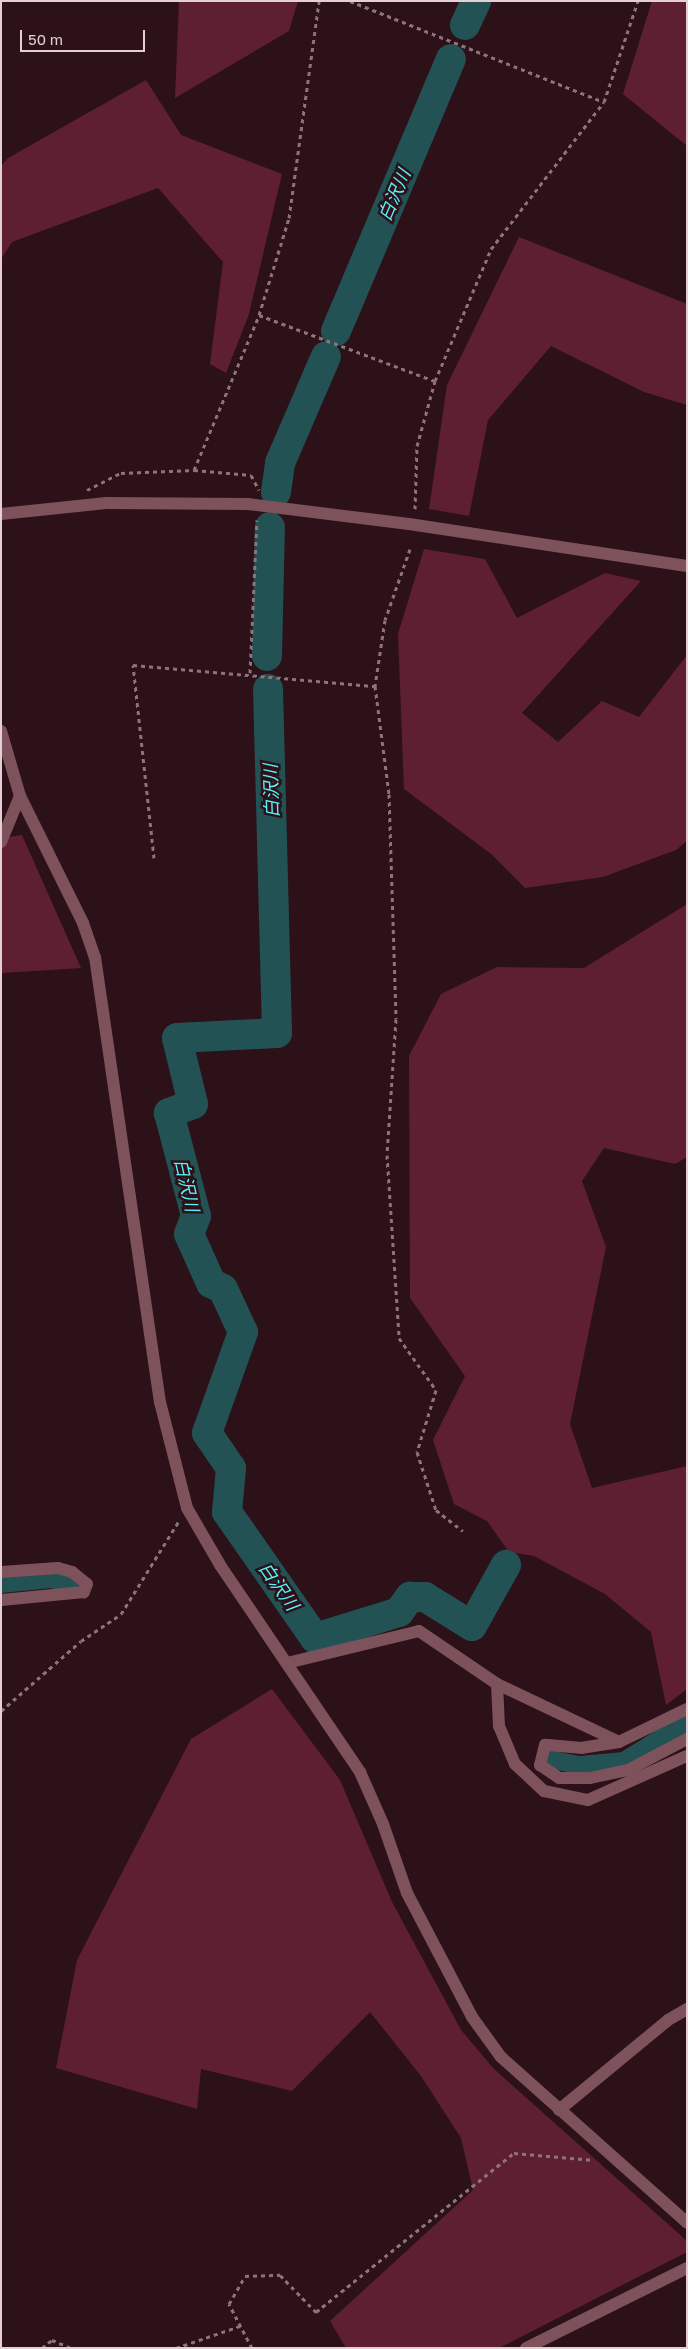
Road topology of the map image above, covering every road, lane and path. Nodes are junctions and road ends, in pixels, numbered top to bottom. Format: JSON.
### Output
{"nodes":[{"id":1,"x":319,"y":1,"type":"edge"},
{"id":2,"x":350,"y":1,"type":"edge"},
{"id":3,"x":638,"y":1,"type":"edge"},
{"id":4,"x":604,"y":102,"type":"junction"},
{"id":5,"x":259,"y":315,"type":"junction"},
{"id":6,"x":435,"y":382,"type":"junction"},
{"id":7,"x":194,"y":470,"type":"junction"},
{"id":8,"x":85,"y":490,"type":"dead end"},
{"id":9,"x":259,"y":490,"type":"dead end"},
{"id":10,"x":415,"y":509,"type":"dead end"},
{"id":11,"x":1,"y":514,"type":"edge"},
{"id":12,"x":257,"y":516,"type":"dead end"},
{"id":13,"x":410,"y":549,"type":"dead end"},
{"id":14,"x":687,"y":566,"type":"edge"},
{"id":15,"x":250,"y":673,"type":"junction"},
{"id":16,"x":375,"y":686,"type":"junction"},
{"id":17,"x":1,"y":731,"type":"edge"},
{"id":18,"x":20,"y":796,"type":"junction"},
{"id":19,"x":1,"y":842,"type":"edge"},
{"id":20,"x":154,"y":858,"type":"dead end"},
{"id":21,"x":187,"y":1508,"type":"junction"},
{"id":22,"x":463,"y":1531,"type":"dead end"},
{"id":23,"x":1,"y":1572,"type":"edge"},
{"id":24,"x":1,"y":1600,"type":"edge"},
{"id":25,"x":287,"y":1663,"type":"junction"},
{"id":26,"x":498,"y":1684,"type":"junction"},
{"id":27,"x":687,"y":1709,"type":"edge"},
{"id":28,"x":1,"y":1712,"type":"edge"},
{"id":29,"x":687,"y":1739,"type":"edge"},
{"id":30,"x":619,"y":1742,"type":"junction"},
{"id":31,"x":687,"y":1756,"type":"edge"},
{"id":32,"x":687,"y":2009,"type":"edge"},
{"id":33,"x":559,"y":2110,"type":"junction"},
{"id":34,"x":617,"y":2162,"type":"junction"},
{"id":35,"x":687,"y":2224,"type":"edge"},
{"id":36,"x":687,"y":2268,"type":"edge"},
{"id":37,"x":240,"y":2326,"type":"junction"},
{"id":38,"x":42,"y":2348,"type":"edge"},
{"id":39,"x":70,"y":2348,"type":"edge"},
{"id":40,"x":176,"y":2348,"type":"edge"},
{"id":41,"x":252,"y":2348,"type":"edge"},
{"id":42,"x":526,"y":2348,"type":"edge"}],
"edges":[{"from":1,"to":5,"type":"path"},
{"from":2,"to":4,"type":"path"},
{"from":3,"to":4,"type":"path"},
{"from":4,"to":6,"type":"path"},
{"from":5,"to":6,"type":"path"},
{"from":5,"to":7,"type":"path"},
{"from":6,"to":10,"type":"path"},
{"from":7,"to":8,"type":"path"},
{"from":7,"to":9,"type":"path"},
{"from":11,"to":14,"type":"street"},
{"from":12,"to":15,"type":"path"},
{"from":13,"to":16,"type":"path"},
{"from":15,"to":16,"type":"path"},
{"from":15,"to":20,"type":"path"},
{"from":16,"to":22,"type":"path"},
{"from":17,"to":18,"type":"street"},
{"from":18,"to":19,"type":"street"},
{"from":18,"to":21,"type":"street"},
{"from":21,"to":25,"type":"street"},
{"from":21,"to":28,"type":"path"},
{"from":23,"to":24,"type":"street"},
{"from":25,"to":26,"type":"street"},
{"from":25,"to":33,"type":"street"},
{"from":26,"to":30,"type":"street"},
{"from":26,"to":31,"type":"street"},
{"from":27,"to":30,"type":"street"},
{"from":29,"to":30,"type":"street"},
{"from":32,"to":33,"type":"street"},
{"from":33,"to":34,"type":"street"},
{"from":34,"to":35,"type":"street"},
{"from":34,"to":37,"type":"path"},
{"from":36,"to":42,"type":"street"},
{"from":37,"to":40,"type":"path"},
{"from":37,"to":41,"type":"path"},
{"from":38,"to":39,"type":"path"}]}
